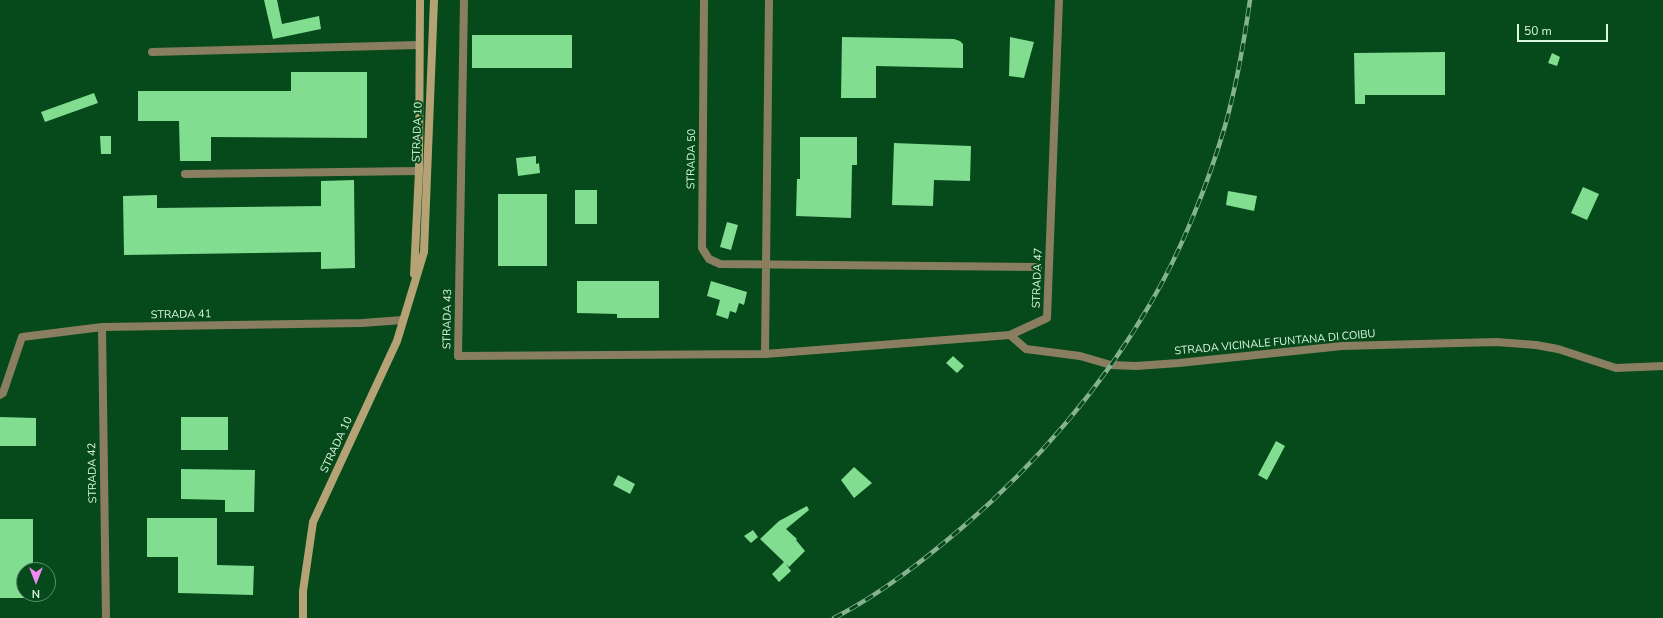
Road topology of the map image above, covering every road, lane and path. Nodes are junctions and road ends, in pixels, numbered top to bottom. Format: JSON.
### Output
{"nodes":[{"id":1,"x":420,"y":0,"type":"edge"},
{"id":2,"x":434,"y":0,"type":"edge"},
{"id":3,"x":464,"y":0,"type":"edge"},
{"id":4,"x":704,"y":0,"type":"edge"},
{"id":5,"x":769,"y":0,"type":"edge"},
{"id":6,"x":1059,"y":0,"type":"edge"},
{"id":7,"x":419,"y":45,"type":"junction"},
{"id":8,"x":152,"y":52,"type":"dead end"},
{"id":9,"x":419,"y":171,"type":"junction"},
{"id":10,"x":185,"y":174,"type":"dead end"},
{"id":11,"x":765,"y":265,"type":"junction"},
{"id":12,"x":1038,"y":267,"type":"dead end"},
{"id":13,"x":414,"y":287,"type":"junction"},
{"id":14,"x":403,"y":320,"type":"junction"},
{"id":15,"x":102,"y":327,"type":"junction"},
{"id":16,"x":1010,"y":334,"type":"junction"},
{"id":17,"x":765,"y":354,"type":"junction"},
{"id":18,"x":1663,"y":366,"type":"edge"},
{"id":19,"x":0,"y":395,"type":"edge"},
{"id":20,"x":106,"y":618,"type":"edge"},
{"id":21,"x":303,"y":618,"type":"edge"}],
"edges":[{"from":1,"to":7,"type":"street","name":"STRADA 10"},
{"from":2,"to":13,"type":"street","name":"STRADA 10"},
{"from":3,"to":17,"type":"street","name":"STRADA 43"},
{"from":4,"to":11,"type":"street","name":"STRADA 50"},
{"from":5,"to":11,"type":"street"},
{"from":6,"to":16,"type":"street","name":"STRADA 47"},
{"from":7,"to":8,"type":"street"},
{"from":7,"to":9,"type":"street","name":"STRADA 10"},
{"from":9,"to":10,"type":"street"},
{"from":9,"to":13,"type":"street","name":"STRADA 10"},
{"from":11,"to":12,"type":"street","name":"STRADA 50"},
{"from":11,"to":17,"type":"street"},
{"from":13,"to":14,"type":"street","name":"STRADA 10"},
{"from":14,"to":15,"type":"street","name":"STRADA 41"},
{"from":14,"to":21,"type":"street","name":"STRADA 10"},
{"from":15,"to":19,"type":"street","name":"STRADA 41"},
{"from":15,"to":20,"type":"street","name":"STRADA 42"},
{"from":16,"to":17,"type":"street","name":"STRADA 47"},
{"from":16,"to":18,"type":"street","name":"STRADA VICINALE FUNTANA DI COIBU"}]}
